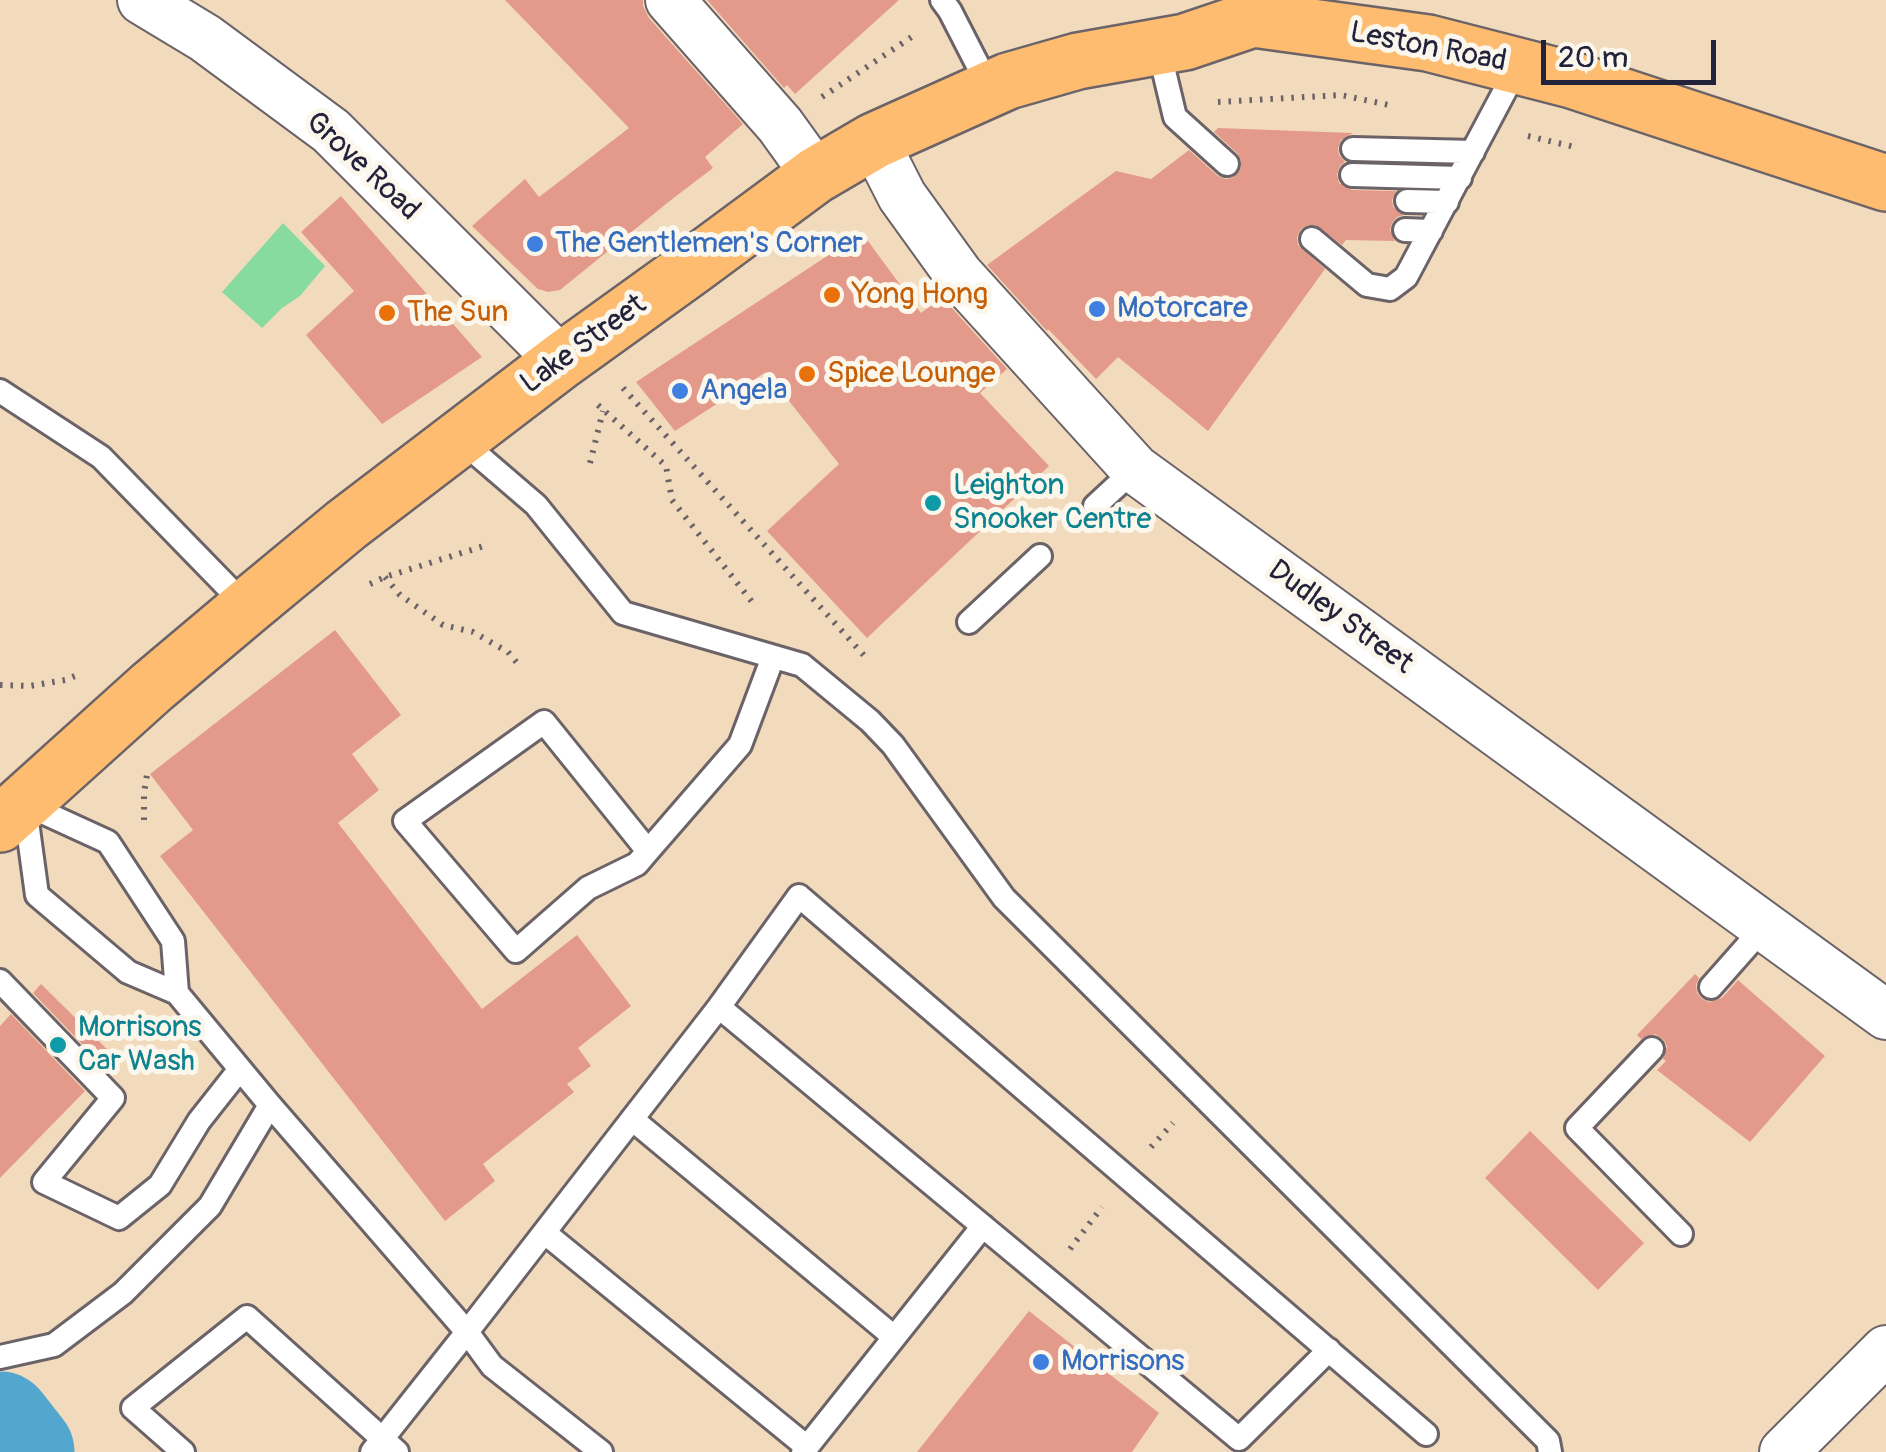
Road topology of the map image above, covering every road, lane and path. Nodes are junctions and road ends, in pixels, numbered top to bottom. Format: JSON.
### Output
{"nodes":[{"id":1,"x":142,"y":0,"type":"edge"},
{"id":2,"x":670,"y":0,"type":"edge"},
{"id":3,"x":942,"y":0,"type":"edge"},
{"id":4,"x":1253,"y":19,"type":"joint"},
{"id":5,"x":1158,"y":46,"type":"junction"},
{"id":6,"x":1518,"y":66,"type":"junction"},
{"id":7,"x":990,"y":89,"type":"junction"},
{"id":8,"x":1171,"y":105,"type":"junction"},
{"id":9,"x":1396,"y":107,"type":"dead end"},
{"id":10,"x":1486,"y":127,"type":"junction"},
{"id":11,"x":874,"y":141,"type":"junction"},
{"id":12,"x":1353,"y":148,"type":"dead end"},
{"id":13,"x":1220,"y":152,"type":"dead end"},
{"id":14,"x":1474,"y":152,"type":"junction"},
{"id":15,"x":1596,"y":153,"type":"dead end"},
{"id":16,"x":816,"y":175,"type":"junction"},
{"id":17,"x":1352,"y":175,"type":"dead end"},
{"id":18,"x":1460,"y":178,"type":"junction"},
{"id":19,"x":1886,"y":183,"type":"edge"},
{"id":20,"x":1407,"y":202,"type":"dead end"},
{"id":21,"x":1446,"y":202,"type":"junction"},
{"id":22,"x":1406,"y":230,"type":"dead end"},
{"id":23,"x":1431,"y":231,"type":"junction"},
{"id":24,"x":1312,"y":239,"type":"dead end"},
{"id":25,"x":560,"y":360,"type":"junction"},
{"id":26,"x":622,"y":386,"type":"dead end"},
{"id":27,"x":0,"y":391,"type":"edge"},
{"id":28,"x":603,"y":411,"type":"dead end"},
{"id":29,"x":458,"y":438,"type":"junction"},
{"id":30,"x":590,"y":463,"type":"dead end"},
{"id":31,"x":1135,"y":469,"type":"junction"},
{"id":32,"x":1095,"y":506,"type":"dead end"},
{"id":33,"x":1040,"y":556,"type":"dead end"},
{"id":34,"x":385,"y":577,"type":"dead end"},
{"id":35,"x":247,"y":607,"type":"junction"},
{"id":36,"x":970,"y":622,"type":"dead end"},
{"id":37,"x":773,"y":657,"type":"junction"},
{"id":38,"x":518,"y":664,"type":"dead end"},
{"id":39,"x":878,"y":671,"type":"dead end"},
{"id":40,"x":152,"y":758,"type":"dead end"},
{"id":41,"x":8,"y":802,"type":"edge"},
{"id":42,"x":144,"y":824,"type":"dead end"},
{"id":43,"x":648,"y":851,"type":"junction"},
{"id":44,"x":1764,"y":927,"type":"junction"},
{"id":45,"x":0,"y":982,"type":"edge"},
{"id":46,"x":1711,"y":986,"type":"dead end"},
{"id":47,"x":177,"y":993,"type":"junction"},
{"id":48,"x":720,"y":1007,"type":"junction"},
{"id":49,"x":1886,"y":1016,"type":"edge"},
{"id":50,"x":1652,"y":1049,"type":"dead end"},
{"id":51,"x":240,"y":1068,"type":"junction"},
{"id":52,"x":270,"y":1105,"type":"junction"},
{"id":53,"x":632,"y":1118,"type":"junction"},
{"id":54,"x":983,"y":1226,"type":"junction"},
{"id":55,"x":545,"y":1233,"type":"junction"},
{"id":56,"x":1681,"y":1234,"type":"dead end"},
{"id":57,"x":467,"y":1332,"type":"junction"},
{"id":58,"x":894,"y":1337,"type":"junction"},
{"id":59,"x":1328,"y":1350,"type":"junction"},
{"id":60,"x":1886,"y":1350,"type":"edge"},
{"id":61,"x":0,"y":1357,"type":"edge"},
{"id":62,"x":1426,"y":1434,"type":"dead end"},
{"id":63,"x":383,"y":1448,"type":"edge"},
{"id":64,"x":805,"y":1450,"type":"edge"},
{"id":65,"x":183,"y":1452,"type":"edge"},
{"id":66,"x":600,"y":1452,"type":"edge"},
{"id":67,"x":1550,"y":1452,"type":"edge"},
{"id":68,"x":1784,"y":1452,"type":"edge"}],
"edges":[{"from":1,"to":25,"type":"street","name":"Grove Road"},
{"from":2,"to":16,"type":"street"},
{"from":3,"to":7,"type":"lane"},
{"from":4,"to":5,"type":"main road","name":"Lake Street"},
{"from":4,"to":6,"type":"main road","name":"Leston Road"},
{"from":5,"to":7,"type":"main road","name":"Lake Street"},
{"from":5,"to":8,"type":"lane"},
{"from":6,"to":10,"type":"lane"},
{"from":6,"to":19,"type":"main road","name":"Leston Road"},
{"from":7,"to":11,"type":"main road","name":"Lake Street"},
{"from":8,"to":9,"type":"path"},
{"from":8,"to":13,"type":"lane"},
{"from":10,"to":14,"type":"lane"},
{"from":10,"to":15,"type":"path"},
{"from":11,"to":16,"type":"main road","name":"Lake Street"},
{"from":11,"to":31,"type":"street","name":"Dudley Street"},
{"from":12,"to":14,"type":"lane"},
{"from":14,"to":18,"type":"lane"},
{"from":16,"to":25,"type":"main road","name":"Lake Street"},
{"from":17,"to":18,"type":"lane"},
{"from":18,"to":21,"type":"lane"},
{"from":20,"to":21,"type":"lane"},
{"from":21,"to":23,"type":"lane"},
{"from":22,"to":23,"type":"lane"},
{"from":23,"to":24,"type":"lane"},
{"from":25,"to":29,"type":"main road","name":"Lake Street"},
{"from":26,"to":39,"type":"path"},
{"from":27,"to":35,"type":"lane"},
{"from":28,"to":30,"type":"path"},
{"from":29,"to":35,"type":"main road","name":"Lake Street"},
{"from":29,"to":37,"type":"lane"},
{"from":31,"to":32,"type":"lane"},
{"from":31,"to":44,"type":"street","name":"Dudley Street"},
{"from":33,"to":36,"type":"lane"},
{"from":34,"to":38,"type":"path"},
{"from":35,"to":41,"type":"main road","name":"Lake Street"},
{"from":37,"to":43,"type":"lane"},
{"from":37,"to":67,"type":"lane"},
{"from":40,"to":42,"type":"path"},
{"from":41,"to":47,"type":"lane"},
{"from":41,"to":47,"type":"lane"},
{"from":43,"to":43,"type":"lane"},
{"from":44,"to":46,"type":"lane"},
{"from":44,"to":49,"type":"street","name":"Dudley Street"},
{"from":45,"to":51,"type":"lane"},
{"from":47,"to":51,"type":"lane"},
{"from":48,"to":53,"type":"lane"},
{"from":48,"to":54,"type":"lane"},
{"from":48,"to":59,"type":"lane"},
{"from":50,"to":56,"type":"lane"},
{"from":51,"to":52,"type":"lane"},
{"from":52,"to":57,"type":"lane"},
{"from":52,"to":61,"type":"lane"},
{"from":53,"to":55,"type":"lane"},
{"from":53,"to":58,"type":"lane"},
{"from":54,"to":58,"type":"lane"},
{"from":54,"to":59,"type":"lane"},
{"from":55,"to":57,"type":"lane"},
{"from":55,"to":64,"type":"lane"},
{"from":57,"to":63,"type":"lane"},
{"from":57,"to":66,"type":"lane"},
{"from":58,"to":64,"type":"lane"},
{"from":59,"to":62,"type":"lane"},
{"from":60,"to":68,"type":"street"},
{"from":63,"to":65,"type":"lane"}]}
